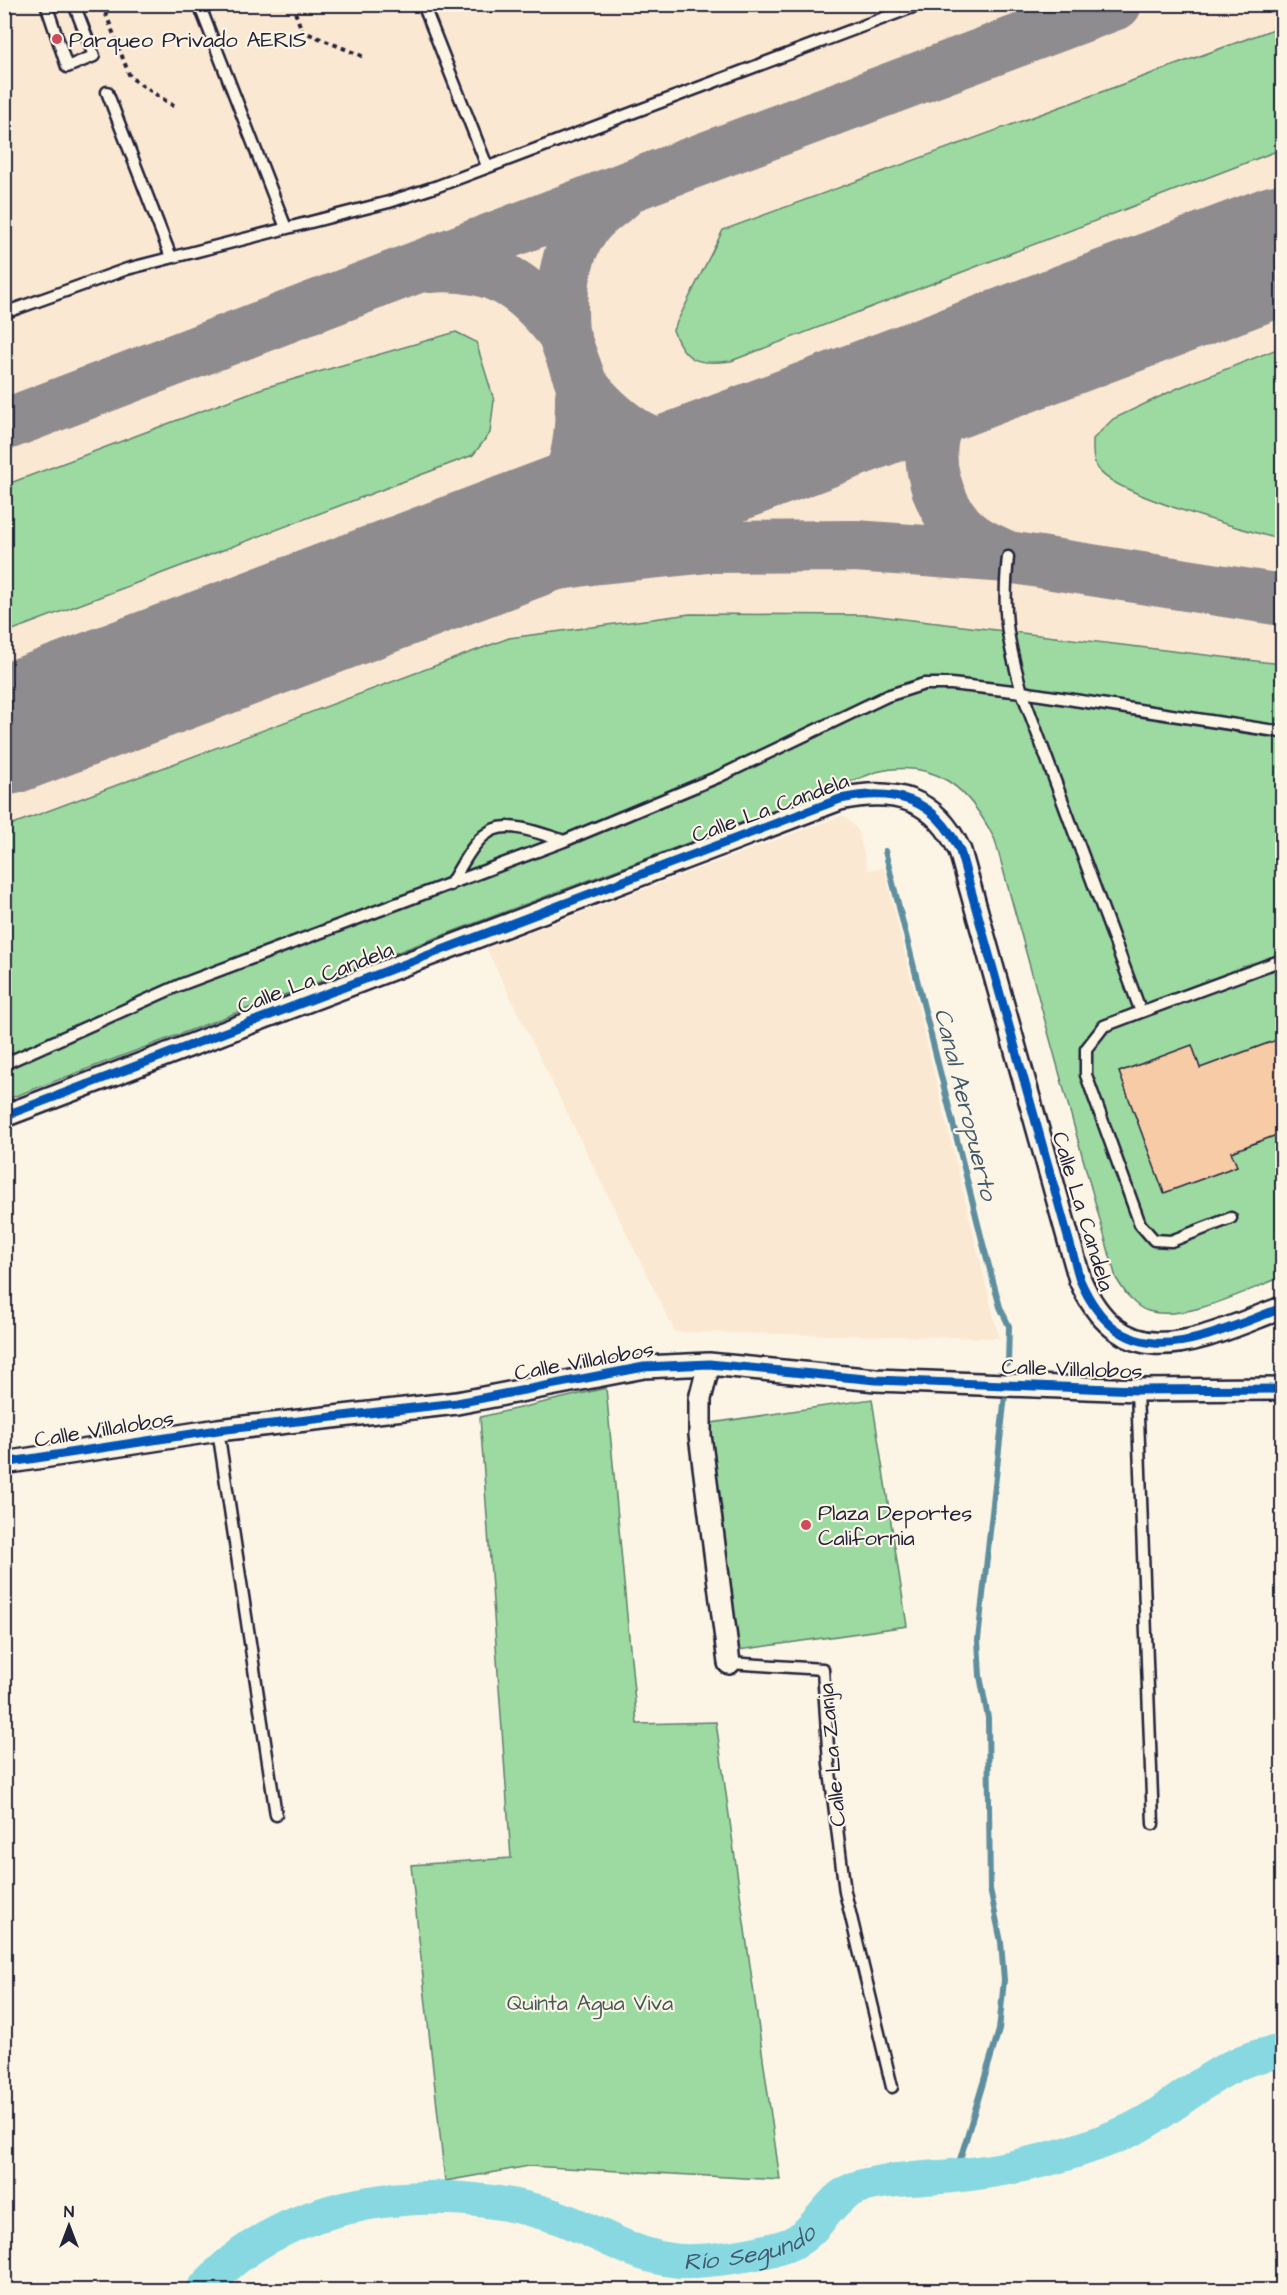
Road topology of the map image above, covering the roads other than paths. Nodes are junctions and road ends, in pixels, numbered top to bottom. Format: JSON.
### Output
{"nodes":[{"id":1,"x":46,"y":4,"type":"edge"},
{"id":2,"x":74,"y":4,"type":"edge"},
{"id":3,"x":199,"y":4,"type":"edge"},
{"id":4,"x":423,"y":4,"type":"edge"},
{"id":5,"x":921,"y":4,"type":"edge"},
{"id":6,"x":107,"y":92,"type":"dead end"},
{"id":7,"x":487,"y":166,"type":"junction"},
{"id":8,"x":286,"y":228,"type":"junction"},
{"id":9,"x":171,"y":257,"type":"junction"},
{"id":10,"x":4,"y":312,"type":"edge"},
{"id":11,"x":1008,"y":557,"type":"dead end"},
{"id":12,"x":1022,"y":692,"type":"junction"},
{"id":13,"x":1282,"y":732,"type":"edge"},
{"id":14,"x":564,"y":841,"type":"junction"},
{"id":15,"x":450,"y":885,"type":"junction"},
{"id":16,"x":1282,"y":960,"type":"edge"},
{"id":17,"x":1141,"y":1012,"type":"junction"},
{"id":18,"x":4,"y":1064,"type":"edge"},
{"id":19,"x":4,"y":1116,"type":"edge"},
{"id":20,"x":1231,"y":1218,"type":"dead end"},
{"id":21,"x":1282,"y":1308,"type":"edge"},
{"id":22,"x":709,"y":1364,"type":"junction"},
{"id":23,"x":1282,"y":1389,"type":"edge"},
{"id":24,"x":1137,"y":1390,"type":"junction"},
{"id":25,"x":218,"y":1430,"type":"junction"},
{"id":26,"x":4,"y":1463,"type":"edge"},
{"id":27,"x":729,"y":1663,"type":"joint"},
{"id":28,"x":276,"y":1815,"type":"dead end"},
{"id":29,"x":1153,"y":1824,"type":"dead end"},
{"id":30,"x":892,"y":2087,"type":"dead end"}],
"edges":[{"from":1,"to":2,"type":"lane"},
{"from":3,"to":8,"type":"lane"},
{"from":4,"to":7,"type":"lane"},
{"from":5,"to":7,"type":"lane"},
{"from":6,"to":9,"type":"lane"},
{"from":7,"to":8,"type":"lane"},
{"from":8,"to":9,"type":"lane"},
{"from":9,"to":10,"type":"lane"},
{"from":11,"to":12,"type":"lane"},
{"from":12,"to":13,"type":"lane"},
{"from":12,"to":14,"type":"lane"},
{"from":12,"to":17,"type":"lane"},
{"from":14,"to":15,"type":"lane"},
{"from":14,"to":15,"type":"lane"},
{"from":15,"to":18,"type":"lane"},
{"from":16,"to":17,"type":"lane"},
{"from":17,"to":20,"type":"lane"},
{"from":19,"to":21,"type":"street","name":"Calle La Candela"},
{"from":22,"to":24,"type":"street","name":"Calle Villalobos"},
{"from":22,"to":25,"type":"street","name":"Calle Villalobos"},
{"from":22,"to":27,"type":"street","name":"Calle La Zanja"},
{"from":23,"to":24,"type":"street","name":"Calle Villalobos"},
{"from":24,"to":29,"type":"lane"},
{"from":25,"to":26,"type":"street","name":"Calle Villalobos"},
{"from":25,"to":28,"type":"lane"},
{"from":27,"to":30,"type":"lane","name":"Calle La Zanja"}]}
